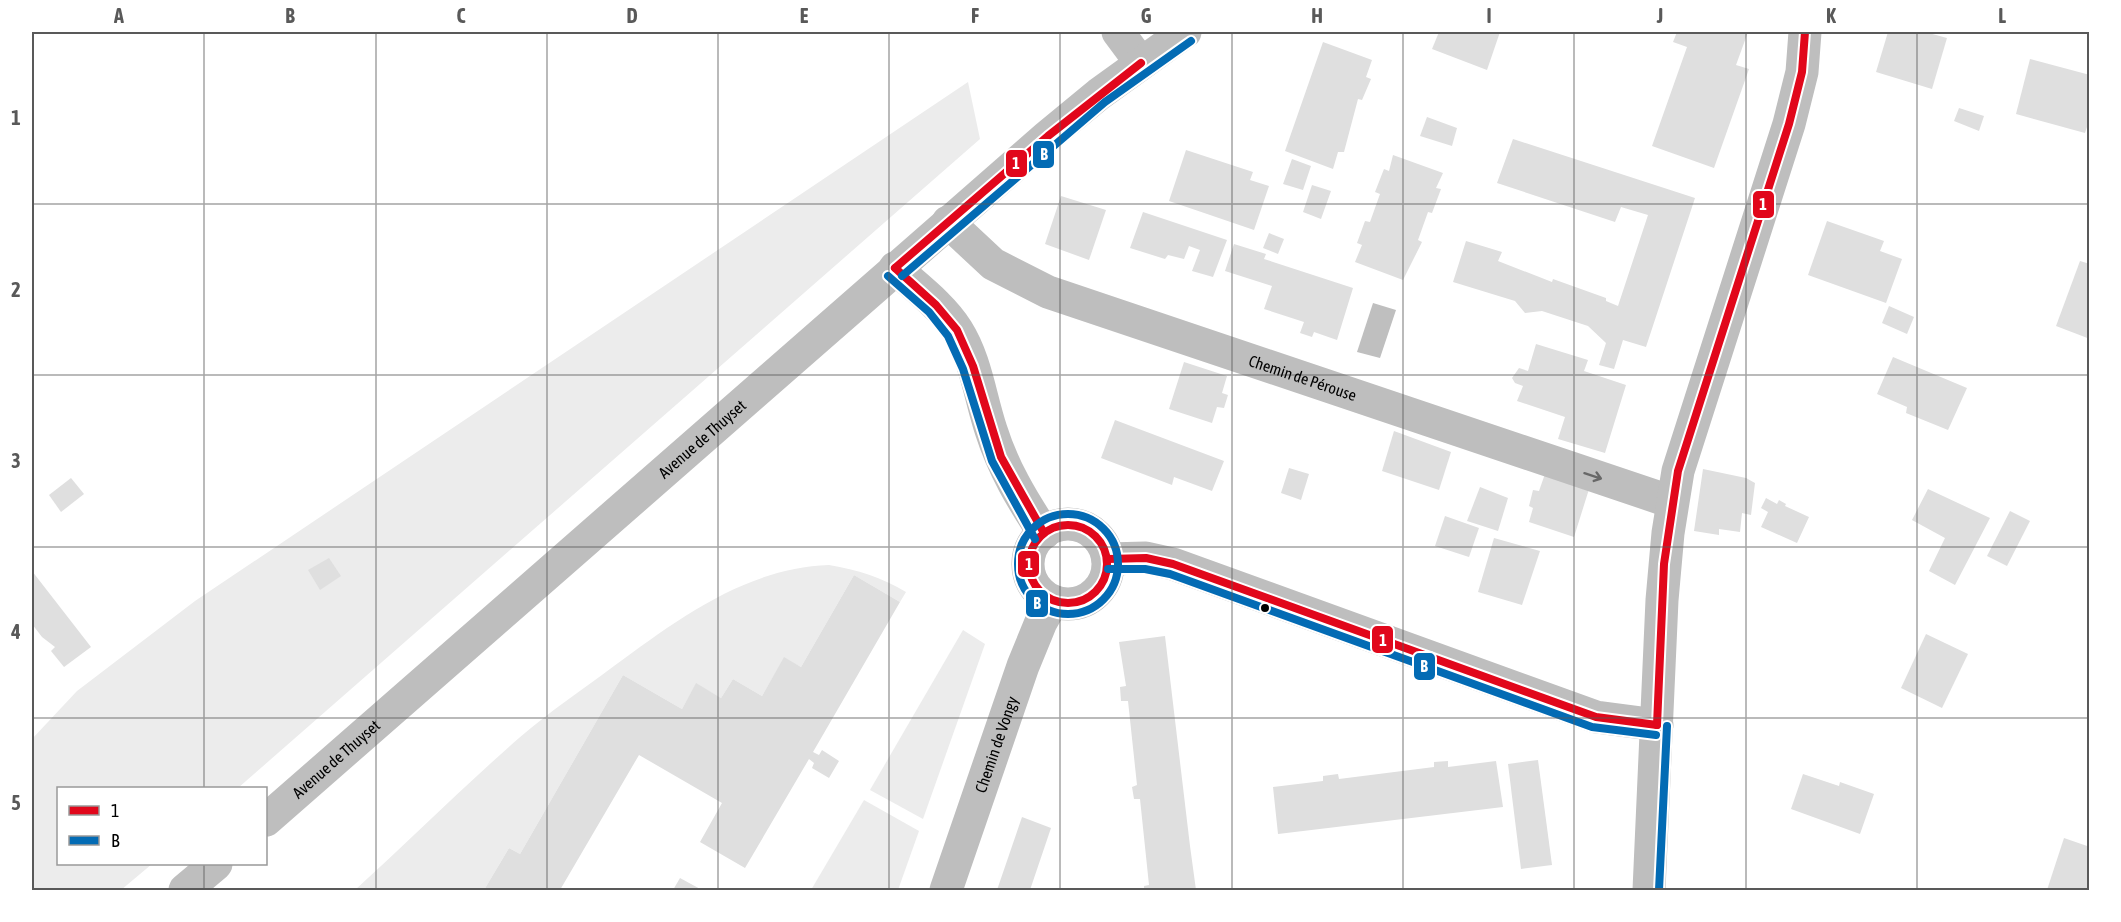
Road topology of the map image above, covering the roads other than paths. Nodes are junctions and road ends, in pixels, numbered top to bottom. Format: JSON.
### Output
{"nodes":[{"id":1,"x":1118,"y":32,"type":"edge"},
{"id":2,"x":1185,"y":32,"type":"edge"},
{"id":3,"x":1805,"y":32,"type":"edge"},
{"id":4,"x":1141,"y":63,"type":"junction"},
{"id":5,"x":948,"y":222,"type":"junction"},
{"id":6,"x":895,"y":268,"type":"junction"},
{"id":7,"x":1672,"y":502,"type":"junction"},
{"id":8,"x":1044,"y":533,"type":"junction"},
{"id":9,"x":1108,"y":559,"type":"junction"},
{"id":10,"x":1053,"y":601,"type":"junction"},
{"id":11,"x":1657,"y":724,"type":"junction"},
{"id":12,"x":267,"y":819,"type":"edge"},
{"id":13,"x":215,"y":865,"type":"edge"},
{"id":14,"x":185,"y":891,"type":"edge"},
{"id":15,"x":946,"y":891,"type":"edge"},
{"id":16,"x":1649,"y":891,"type":"edge"}],
"edges":[{"from":1,"to":4,"type":"street"},
{"from":2,"to":4,"type":"street","name":"Avenue de Thuyset"},
{"from":3,"to":7,"type":"street"},
{"from":4,"to":5,"type":"street","name":"Avenue de Thuyset"},
{"from":5,"to":6,"type":"street","name":"Avenue de Thuyset"},
{"from":5,"to":7,"type":"street","name":"Chemin de Pérouse","one_way":true},
{"from":6,"to":8,"type":"street"},
{"from":6,"to":12,"type":"street","name":"Avenue de Thuyset"},
{"from":7,"to":11,"type":"street"},
{"from":8,"to":9,"type":"street"},
{"from":8,"to":10,"type":"street"},
{"from":9,"to":10,"type":"street"},
{"from":9,"to":11,"type":"street"},
{"from":10,"to":15,"type":"street","name":"Chemin de Vongy"},
{"from":11,"to":16,"type":"street"},
{"from":13,"to":14,"type":"street"}]}
